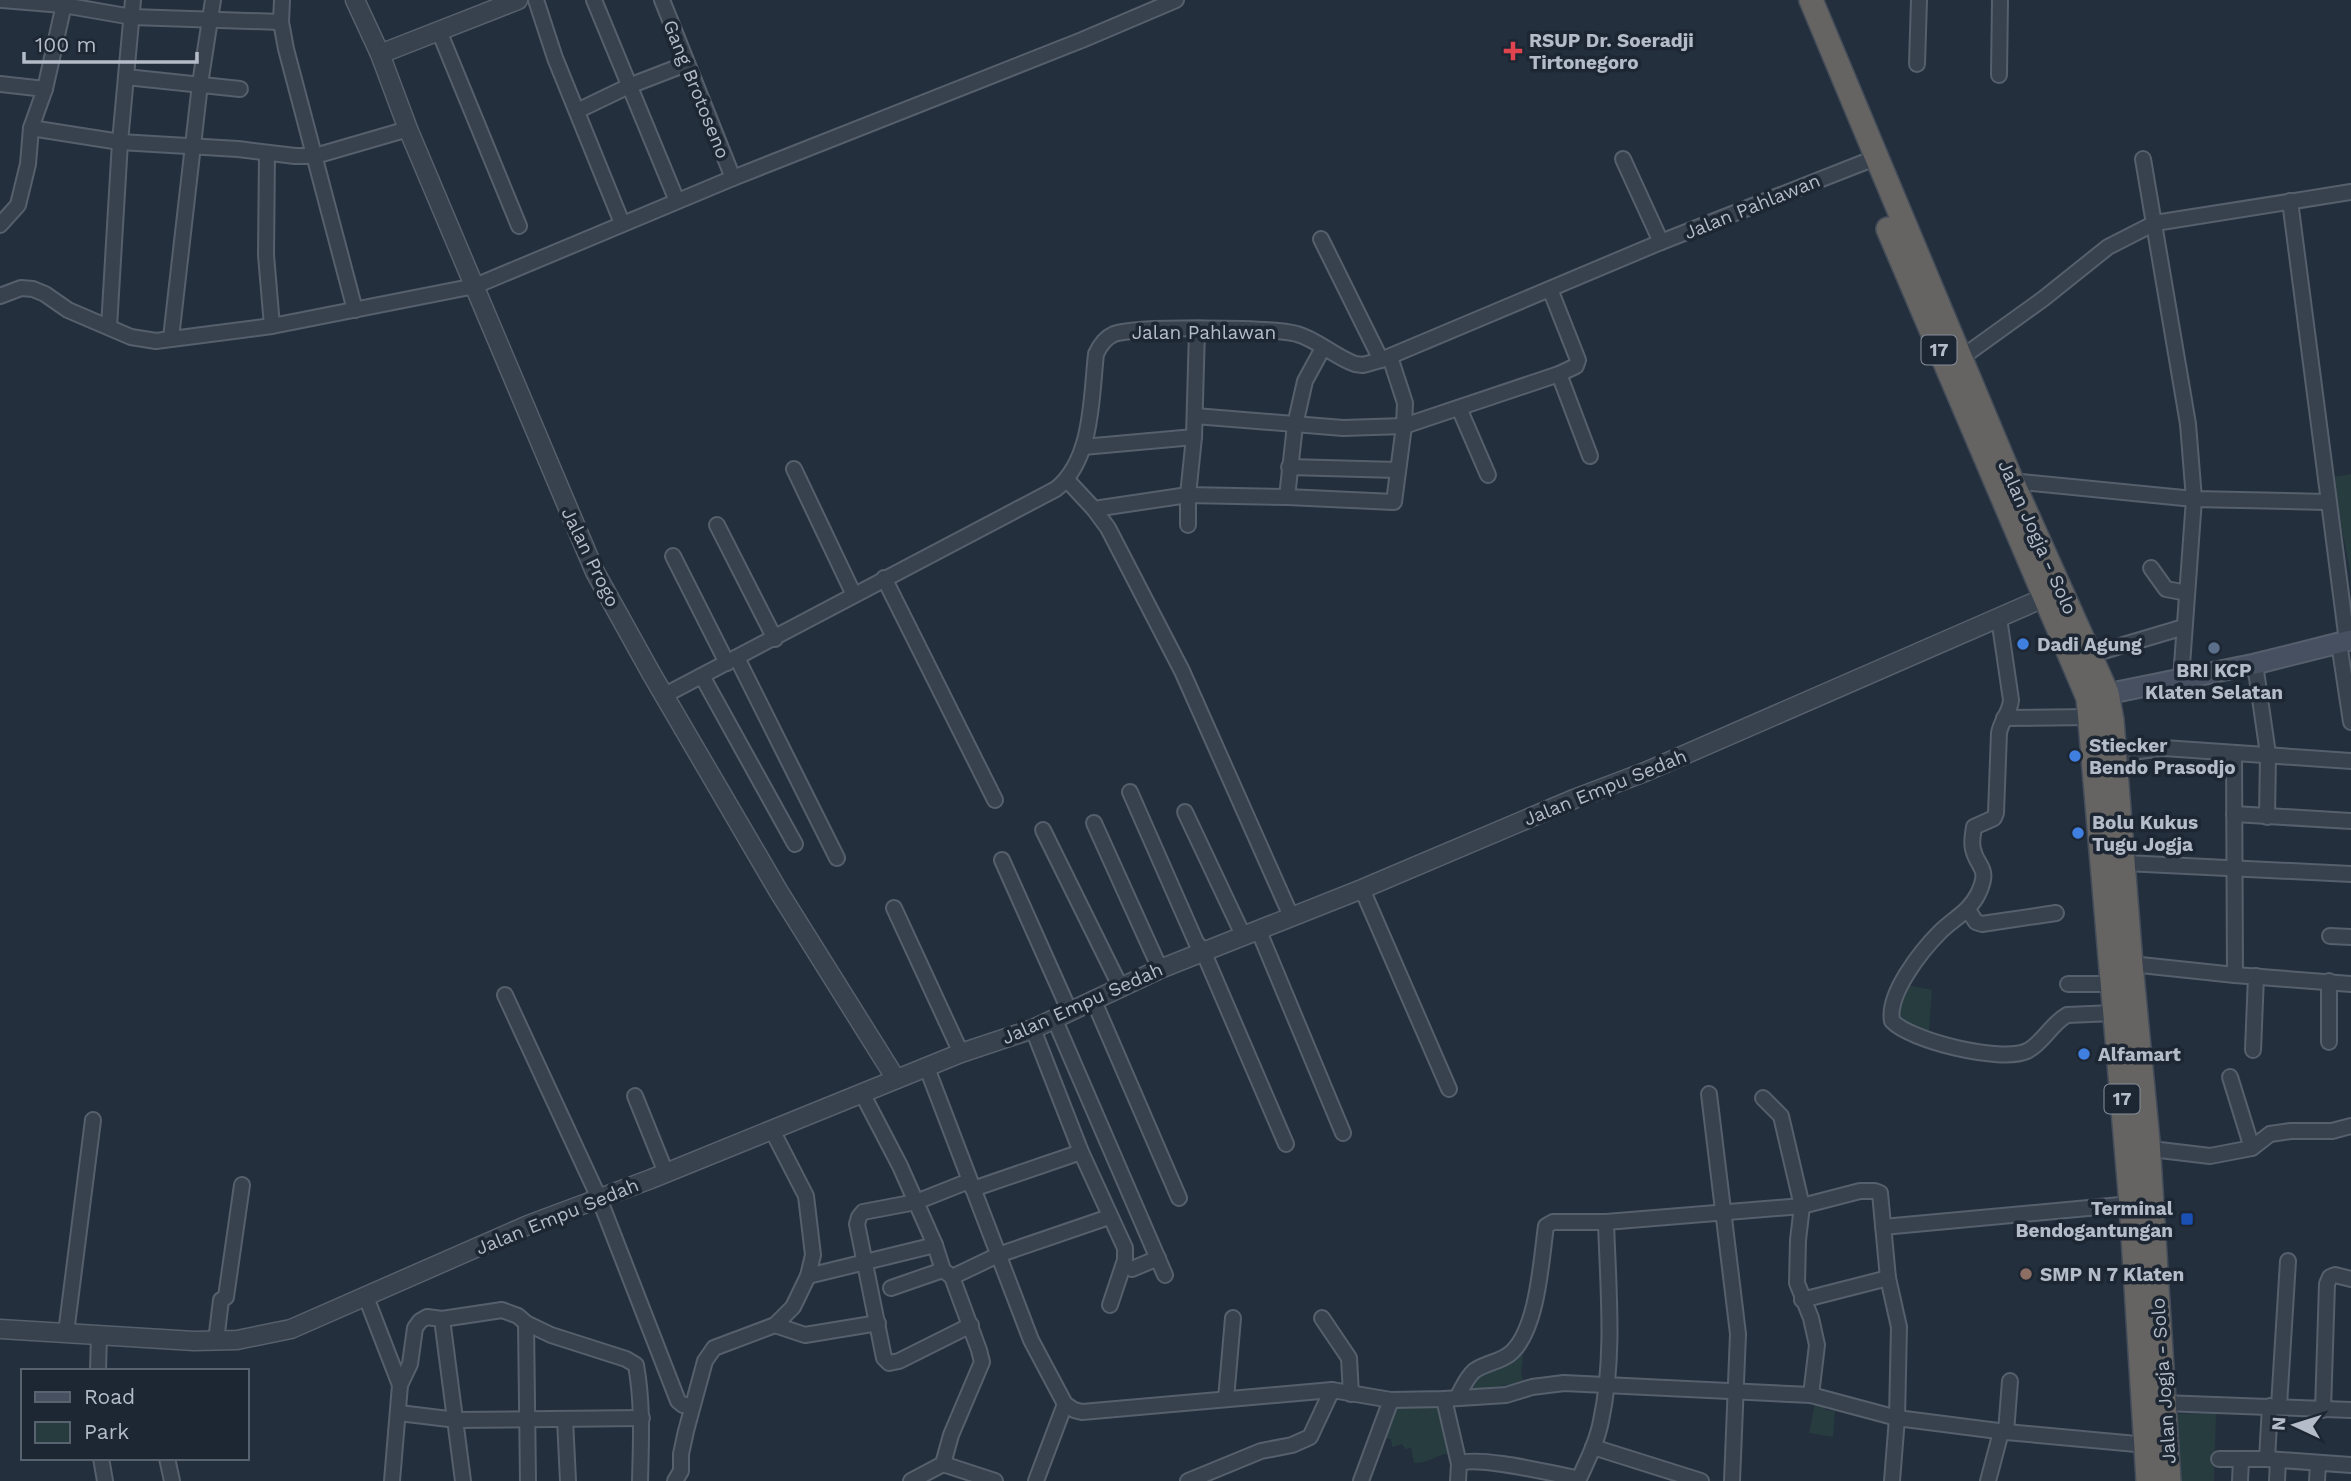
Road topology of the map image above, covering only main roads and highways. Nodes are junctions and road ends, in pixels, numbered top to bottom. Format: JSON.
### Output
{"nodes":[{"id":1,"x":1796,"y":0,"type":"edge"},
{"id":2,"x":1811,"y":0,"type":"edge"},
{"id":3,"x":1868,"y":160,"type":"junction"},
{"id":4,"x":2053,"y":594,"type":"junction"},
{"id":5,"x":2345,"y":641,"type":"edge"},
{"id":6,"x":2095,"y":703,"type":"junction"},
{"id":7,"x":2137,"y":1149,"type":"junction"},
{"id":8,"x":2144,"y":1251,"type":"junction"},
{"id":9,"x":2148,"y":1481,"type":"edge"},
{"id":10,"x":2169,"y":1481,"type":"edge"}],
"edges":[{"from":1,"to":3,"type":"highway","name":"Jalan Jogja - Solo","number":"17"},
{"from":2,"to":3,"type":"highway","name":"Jalan Jogja - Solo","number":"17"},
{"from":3,"to":4,"type":"highway","name":"Jalan Jogja - Solo","number":"17"},
{"from":3,"to":4,"type":"highway","name":"Jalan Jogja - Solo","number":"17"},
{"from":4,"to":6,"type":"highway","name":"Jalan Jogja - Solo","number":"17"},
{"from":4,"to":6,"type":"highway","name":"Jalan Jogja - Solo","number":"17"},
{"from":5,"to":6,"type":"main road"},
{"from":6,"to":7,"type":"highway","name":"Jalan Jogja - Solo","number":"17"},
{"from":6,"to":7,"type":"highway","name":"Jalan Jogja - Solo","number":"17"},
{"from":7,"to":8,"type":"highway","name":"Jalan Jogja - Solo","number":"17"},
{"from":7,"to":8,"type":"highway","name":"Jalan Jogja - Solo","number":"17"},
{"from":8,"to":9,"type":"highway","name":"Jalan Jogja - Solo","number":"17"},
{"from":8,"to":10,"type":"highway","name":"Jalan Jogja - Solo","number":"17"}]}
